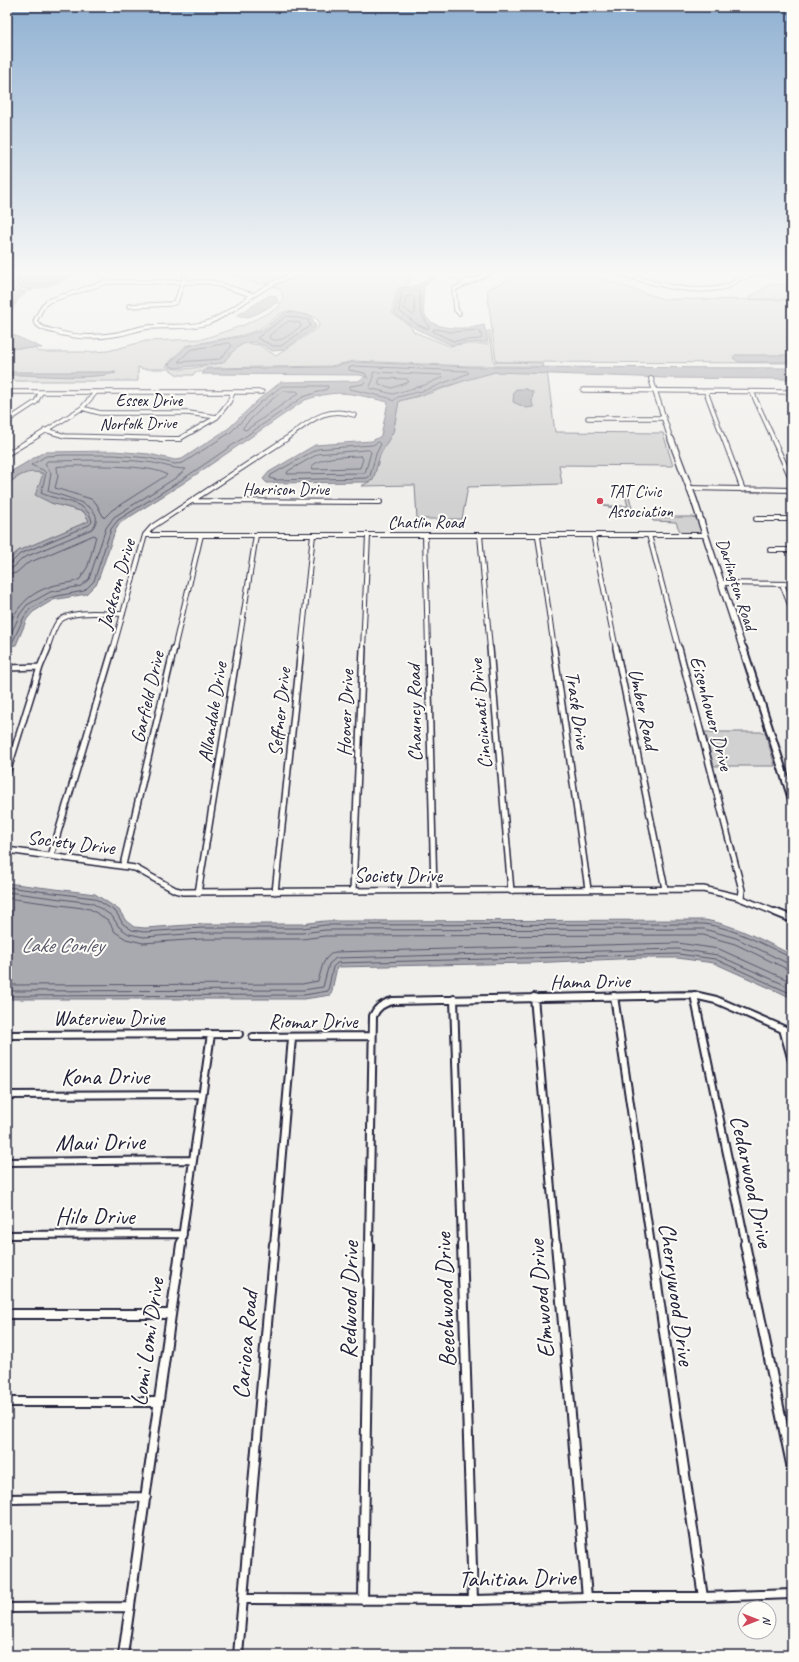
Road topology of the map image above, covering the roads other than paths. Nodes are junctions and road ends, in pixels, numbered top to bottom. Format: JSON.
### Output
{"nodes":[{"id":1,"x":651,"y":379,"type":"dead end"},
{"id":2,"x":583,"y":390,"type":"dead end"},
{"id":3,"x":7,"y":392,"type":"edge"},
{"id":4,"x":41,"y":392,"type":"junction"},
{"id":5,"x":96,"y":392,"type":"junction"},
{"id":6,"x":233,"y":392,"type":"junction"},
{"id":7,"x":262,"y":392,"type":"dead end"},
{"id":8,"x":656,"y":392,"type":"junction"},
{"id":9,"x":706,"y":392,"type":"junction"},
{"id":10,"x":752,"y":392,"type":"junction"},
{"id":11,"x":792,"y":392,"type":"edge"},
{"id":12,"x":82,"y":408,"type":"junction"},
{"id":13,"x":354,"y":415,"type":"dead end"},
{"id":14,"x":217,"y":417,"type":"junction"},
{"id":15,"x":588,"y":418,"type":"dead end"},
{"id":16,"x":664,"y":418,"type":"junction"},
{"id":17,"x":7,"y":421,"type":"edge"},
{"id":18,"x":45,"y":430,"type":"junction"},
{"id":19,"x":7,"y":454,"type":"edge"},
{"id":20,"x":792,"y":480,"type":"edge"},
{"id":21,"x":688,"y":488,"type":"junction"},
{"id":22,"x":743,"y":490,"type":"junction"},
{"id":23,"x":792,"y":490,"type":"edge"},
{"id":24,"x":192,"y":502,"type":"junction"},
{"id":25,"x":380,"y":502,"type":"dead end"},
{"id":26,"x":756,"y":519,"type":"dead end"},
{"id":27,"x":792,"y":519,"type":"edge"},
{"id":28,"x":145,"y":535,"type":"junction"},
{"id":29,"x":201,"y":535,"type":"junction"},
{"id":30,"x":256,"y":535,"type":"junction"},
{"id":31,"x":313,"y":535,"type":"junction"},
{"id":32,"x":368,"y":535,"type":"junction"},
{"id":33,"x":425,"y":535,"type":"junction"},
{"id":34,"x":480,"y":535,"type":"junction"},
{"id":35,"x":593,"y":535,"type":"junction"},
{"id":36,"x":649,"y":535,"type":"junction"},
{"id":37,"x":706,"y":535,"type":"junction"},
{"id":38,"x":538,"y":536,"type":"junction"},
{"id":39,"x":770,"y":550,"type":"dead end"},
{"id":40,"x":792,"y":550,"type":"edge"},
{"id":41,"x":722,"y":583,"type":"junction"},
{"id":42,"x":782,"y":584,"type":"junction"},
{"id":43,"x":792,"y":584,"type":"edge"},
{"id":44,"x":792,"y":610,"type":"edge"},
{"id":45,"x":123,"y":614,"type":"junction"},
{"id":46,"x":7,"y":668,"type":"edge"},
{"id":47,"x":40,"y":668,"type":"junction"},
{"id":48,"x":7,"y":773,"type":"edge"},
{"id":49,"x":792,"y":799,"type":"edge"},
{"id":50,"x":7,"y":850,"type":"edge"},
{"id":51,"x":51,"y":856,"type":"junction"},
{"id":52,"x":123,"y":865,"type":"junction"},
{"id":53,"x":588,"y":889,"type":"junction"},
{"id":54,"x":665,"y":889,"type":"junction"},
{"id":55,"x":353,"y":891,"type":"junction"},
{"id":56,"x":434,"y":891,"type":"junction"},
{"id":57,"x":511,"y":891,"type":"junction"},
{"id":58,"x":275,"y":892,"type":"junction"},
{"id":59,"x":198,"y":893,"type":"junction"},
{"id":60,"x":741,"y":898,"type":"junction"},
{"id":61,"x":792,"y":919,"type":"edge"},
{"id":62,"x":694,"y":995,"type":"junction"},
{"id":63,"x":614,"y":996,"type":"junction"},
{"id":64,"x":534,"y":997,"type":"junction"},
{"id":65,"x":454,"y":999,"type":"junction"},
{"id":66,"x":381,"y":1004,"type":"joint"},
{"id":67,"x":784,"y":1029,"type":"junction"},
{"id":68,"x":792,"y":1033,"type":"edge"},
{"id":69,"x":211,"y":1034,"type":"junction"},
{"id":70,"x":239,"y":1034,"type":"dead end"},
{"id":71,"x":7,"y":1035,"type":"edge"},
{"id":72,"x":372,"y":1036,"type":"junction"},
{"id":73,"x":253,"y":1037,"type":"dead end"},
{"id":74,"x":292,"y":1038,"type":"junction"},
{"id":75,"x":792,"y":1062,"type":"edge"},
{"id":76,"x":202,"y":1094,"type":"junction"},
{"id":77,"x":7,"y":1095,"type":"edge"},
{"id":78,"x":193,"y":1160,"type":"junction"},
{"id":79,"x":7,"y":1162,"type":"edge"},
{"id":80,"x":183,"y":1234,"type":"junction"},
{"id":81,"x":7,"y":1235,"type":"edge"},
{"id":82,"x":7,"y":1314,"type":"edge"},
{"id":83,"x":171,"y":1314,"type":"junction"},
{"id":84,"x":7,"y":1402,"type":"edge"},
{"id":85,"x":159,"y":1402,"type":"junction"},
{"id":86,"x":792,"y":1469,"type":"edge"},
{"id":87,"x":146,"y":1498,"type":"junction"},
{"id":88,"x":7,"y":1499,"type":"edge"},
{"id":89,"x":792,"y":1594,"type":"edge"},
{"id":90,"x":587,"y":1597,"type":"junction"},
{"id":91,"x":703,"y":1597,"type":"junction"},
{"id":92,"x":242,"y":1599,"type":"junction"},
{"id":93,"x":363,"y":1600,"type":"junction"},
{"id":94,"x":473,"y":1600,"type":"junction"},
{"id":95,"x":130,"y":1607,"type":"junction"},
{"id":96,"x":7,"y":1608,"type":"edge"},
{"id":97,"x":123,"y":1655,"type":"edge"},
{"id":98,"x":238,"y":1655,"type":"edge"}],
"edges":[{"from":1,"to":8,"type":"street","name":"Darlington Road"},
{"from":2,"to":8,"type":"street"},
{"from":3,"to":4,"type":"street"},
{"from":4,"to":5,"type":"street"},
{"from":4,"to":17,"type":"street"},
{"from":5,"to":6,"type":"street"},
{"from":5,"to":12,"type":"street"},
{"from":6,"to":7,"type":"street"},
{"from":6,"to":14,"type":"street","name":"Norfolk Drive"},
{"from":8,"to":9,"type":"street"},
{"from":8,"to":16,"type":"street","name":"Darlington Road"},
{"from":9,"to":10,"type":"street"},
{"from":9,"to":22,"type":"street"},
{"from":10,"to":11,"type":"street"},
{"from":10,"to":20,"type":"street"},
{"from":12,"to":14,"type":"street","name":"Essex Drive"},
{"from":12,"to":18,"type":"street"},
{"from":13,"to":24,"type":"street","name":"Jackson Drive"},
{"from":14,"to":18,"type":"street","name":"Norfolk Drive"},
{"from":15,"to":16,"type":"street"},
{"from":16,"to":21,"type":"street","name":"Darlington Road"},
{"from":18,"to":19,"type":"street"},
{"from":21,"to":22,"type":"street"},
{"from":21,"to":37,"type":"street","name":"Darlington Road"},
{"from":22,"to":23,"type":"street"},
{"from":24,"to":25,"type":"street","name":"Harrison Drive"},
{"from":24,"to":28,"type":"street","name":"Jackson Drive"},
{"from":26,"to":27,"type":"street"},
{"from":28,"to":29,"type":"street","name":"Chatlin Road"},
{"from":28,"to":45,"type":"street","name":"Jackson Drive"},
{"from":29,"to":30,"type":"street","name":"Chatlin Road"},
{"from":29,"to":52,"type":"street","name":"Garfield Drive"},
{"from":30,"to":31,"type":"street","name":"Chatlin Road"},
{"from":30,"to":59,"type":"street","name":"Allandale Drive"},
{"from":31,"to":32,"type":"street","name":"Chatlin Road"},
{"from":31,"to":58,"type":"street","name":"Seffner Drive"},
{"from":32,"to":33,"type":"street","name":"Chatlin Road"},
{"from":32,"to":55,"type":"street","name":"Hoover Drive"},
{"from":33,"to":34,"type":"street","name":"Chatlin Road"},
{"from":33,"to":56,"type":"street","name":"Chauncy Road"},
{"from":34,"to":38,"type":"street","name":"Chatlin Road"},
{"from":34,"to":57,"type":"street","name":"Cincinnati Drive"},
{"from":35,"to":36,"type":"street","name":"Chatlin Road"},
{"from":35,"to":38,"type":"street","name":"Chatlin Road"},
{"from":35,"to":54,"type":"street","name":"Umber Road"},
{"from":36,"to":37,"type":"street","name":"Chatlin Road"},
{"from":36,"to":60,"type":"street","name":"Eisenhower Drive"},
{"from":37,"to":41,"type":"street","name":"Darlington Road"},
{"from":38,"to":53,"type":"street","name":"Trask Drive"},
{"from":39,"to":40,"type":"street"},
{"from":41,"to":42,"type":"street"},
{"from":41,"to":49,"type":"street","name":"Darlington Road"},
{"from":42,"to":43,"type":"street"},
{"from":42,"to":44,"type":"street"},
{"from":45,"to":47,"type":"street"},
{"from":45,"to":51,"type":"street","name":"Jackson Drive"},
{"from":46,"to":47,"type":"street"},
{"from":47,"to":48,"type":"street"},
{"from":50,"to":51,"type":"street","name":"Society Drive"},
{"from":51,"to":52,"type":"street","name":"Society Drive"},
{"from":52,"to":59,"type":"street","name":"Society Drive"},
{"from":53,"to":54,"type":"street","name":"Society Drive"},
{"from":53,"to":57,"type":"street","name":"Society Drive"},
{"from":54,"to":60,"type":"street","name":"Society Drive"},
{"from":55,"to":56,"type":"street","name":"Society Drive"},
{"from":55,"to":58,"type":"street","name":"Society Drive"},
{"from":56,"to":57,"type":"street","name":"Society Drive"},
{"from":58,"to":59,"type":"street","name":"Society Drive"},
{"from":60,"to":61,"type":"street","name":"Society Drive"},
{"from":62,"to":63,"type":"street","name":"Hama Drive"},
{"from":62,"to":67,"type":"street","name":"Hama Drive"},
{"from":62,"to":86,"type":"street","name":"Cedarwood Drive"},
{"from":63,"to":64,"type":"street","name":"Hama Drive"},
{"from":63,"to":91,"type":"street","name":"Cherrywood Drive"},
{"from":64,"to":65,"type":"street","name":"Hama Drive"},
{"from":64,"to":90,"type":"street","name":"Elmwood Drive"},
{"from":65,"to":66,"type":"street","name":"Hama Drive"},
{"from":65,"to":94,"type":"street","name":"Beechwood Drive"},
{"from":66,"to":72,"type":"street","name":"Redwood Drive"},
{"from":67,"to":68,"type":"street","name":"Hama Drive"},
{"from":67,"to":75,"type":"street"},
{"from":69,"to":70,"type":"street","name":"Riomar Drive"},
{"from":69,"to":71,"type":"street","name":"Waterview Drive"},
{"from":69,"to":76,"type":"street","name":"Lomi Lomi Drive"},
{"from":72,"to":74,"type":"street","name":"Riomar Drive"},
{"from":72,"to":93,"type":"street","name":"Redwood Drive"},
{"from":73,"to":74,"type":"street","name":"Riomar Drive"},
{"from":74,"to":92,"type":"street","name":"Carioca Road"},
{"from":76,"to":77,"type":"street","name":"Kona Drive"},
{"from":76,"to":78,"type":"street","name":"Lomi Lomi Drive"},
{"from":78,"to":79,"type":"street","name":"Maui Drive"},
{"from":78,"to":80,"type":"street","name":"Lomi Lomi Drive"},
{"from":80,"to":81,"type":"street","name":"Hilo Drive"},
{"from":80,"to":83,"type":"street","name":"Lomi Lomi Drive"},
{"from":82,"to":83,"type":"street"},
{"from":83,"to":85,"type":"street","name":"Lomi Lomi Drive"},
{"from":84,"to":85,"type":"street"},
{"from":85,"to":87,"type":"street","name":"Lomi Lomi Drive"},
{"from":87,"to":88,"type":"street"},
{"from":87,"to":95,"type":"street","name":"Lomi Lomi Drive"},
{"from":89,"to":91,"type":"street","name":"Tahitian Drive"},
{"from":90,"to":91,"type":"street","name":"Tahitian Drive"},
{"from":90,"to":94,"type":"street","name":"Tahitian Drive"},
{"from":92,"to":93,"type":"street","name":"Tahitian Drive"},
{"from":92,"to":98,"type":"street","name":"Carioca Road"},
{"from":93,"to":94,"type":"street","name":"Tahitian Drive"},
{"from":95,"to":96,"type":"street"},
{"from":95,"to":97,"type":"street","name":"Lomi Lomi Drive"}]}
